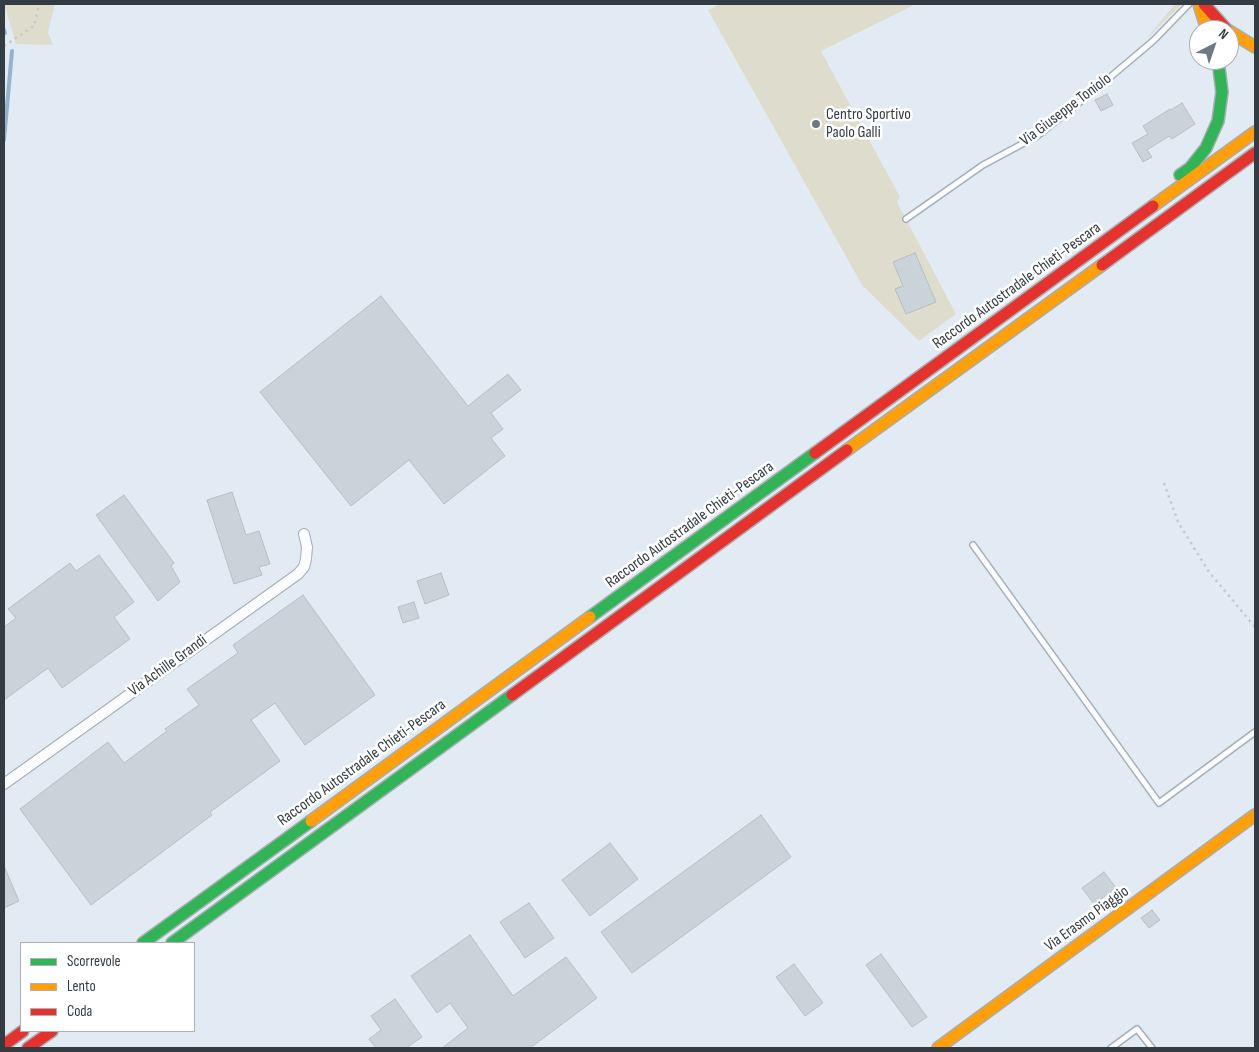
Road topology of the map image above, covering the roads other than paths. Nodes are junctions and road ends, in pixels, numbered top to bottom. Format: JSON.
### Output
{"nodes":[{"id":1,"x":1189,"y":4,"type":"edge"},
{"id":2,"x":1199,"y":4,"type":"edge"},
{"id":3,"x":1204,"y":4,"type":"edge"},
{"id":4,"x":1204,"y":20,"type":"edge"},
{"id":5,"x":1218,"y":20,"type":"edge"},
{"id":6,"x":1239,"y":38,"type":"edge"},
{"id":7,"x":1255,"y":47,"type":"edge"},
{"id":8,"x":1219,"y":70,"type":"edge"},
{"id":9,"x":1255,"y":132,"type":"edge"},
{"id":10,"x":1255,"y":153,"type":"edge"},
{"id":11,"x":906,"y":218,"type":"dead end"},
{"id":12,"x":1117,"y":234,"type":"junction"},
{"id":13,"x":304,"y":534,"type":"dead end"},
{"id":14,"x":973,"y":545,"type":"dead end"},
{"id":15,"x":1255,"y":732,"type":"edge"},
{"id":16,"x":4,"y":784,"type":"edge"},
{"id":17,"x":1255,"y":815,"type":"edge"},
{"id":18,"x":144,"y":942,"type":"edge"},
{"id":19,"x":173,"y":942,"type":"edge"},
{"id":20,"x":22,"y":1032,"type":"edge"},
{"id":21,"x":51,"y":1032,"type":"edge"},
{"id":22,"x":4,"y":1045,"type":"edge"},
{"id":23,"x":28,"y":1048,"type":"edge"},
{"id":24,"x":938,"y":1048,"type":"edge"},
{"id":25,"x":1111,"y":1048,"type":"edge"},
{"id":26,"x":1152,"y":1048,"type":"edge"}],
"edges":[{"from":1,"to":11,"type":"lane","name":"Via Giuseppe Toniolo"},
{"from":2,"to":4,"type":"main road"},
{"from":3,"to":5,"type":"main road"},
{"from":6,"to":7,"type":"main road"},
{"from":8,"to":12,"type":"main road"},
{"from":9,"to":12,"type":"main road","name":"Raccordo Autostradale Chieti-Pescara"},
{"from":10,"to":19,"type":"main road","name":"Raccordo Autostradale Chieti-Pescara"},
{"from":12,"to":18,"type":"main road","name":"Raccordo Autostradale Chieti-Pescara"},
{"from":13,"to":16,"type":"street","name":"Via Achille Grandi"},
{"from":14,"to":15,"type":"lane"},
{"from":17,"to":24,"type":"main road","name":"Via Erasmo Piaggio"},
{"from":20,"to":22,"type":"main road"},
{"from":21,"to":23,"type":"main road"},
{"from":25,"to":26,"type":"lane"}]}
